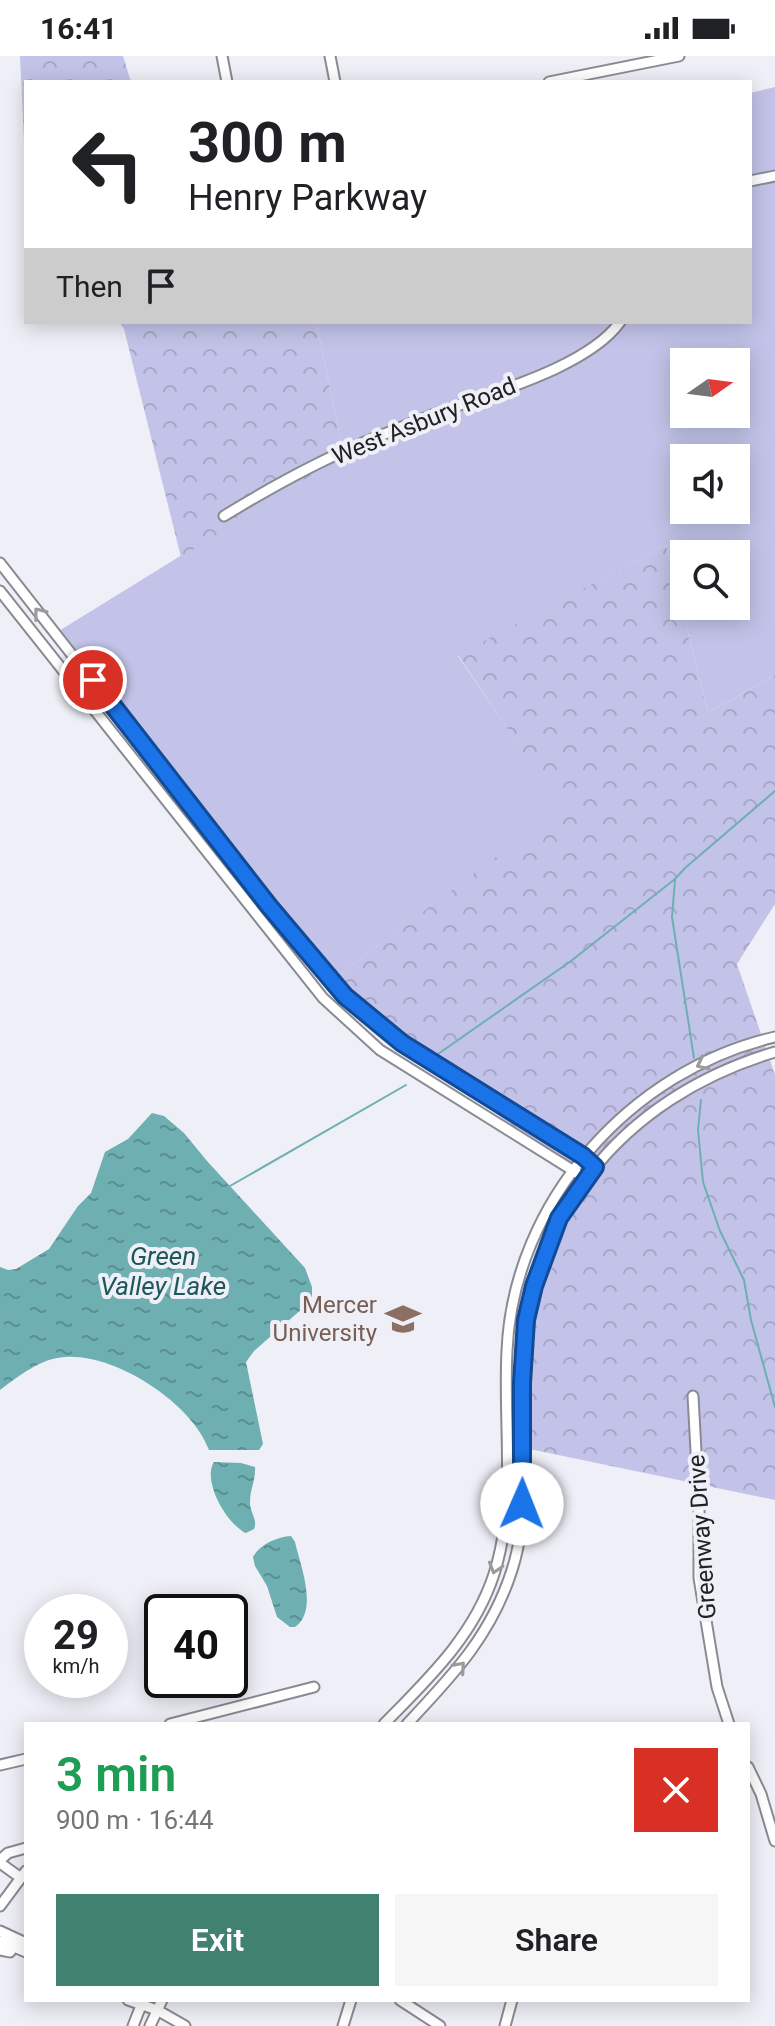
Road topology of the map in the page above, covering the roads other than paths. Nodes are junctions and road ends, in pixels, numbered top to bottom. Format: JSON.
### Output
{"nodes":[{"id":1,"x":222,"y":56,"type":"edge"},
{"id":2,"x":330,"y":56,"type":"edge"},
{"id":3,"x":679,"y":56,"type":"edge"},
{"id":4,"x":227,"y":80,"type":"edge"},
{"id":5,"x":335,"y":80,"type":"edge"},
{"id":6,"x":559,"y":80,"type":"edge"},
{"id":7,"x":775,"y":176,"type":"edge"},
{"id":8,"x":752,"y":181,"type":"edge"},
{"id":9,"x":618,"y":324,"type":"edge"},
{"id":10,"x":224,"y":516,"type":"dead end"},
{"id":11,"x":0,"y":563,"type":"edge"},
{"id":12,"x":0,"y":591,"type":"edge"},
{"id":13,"x":775,"y":1037,"type":"edge"},
{"id":14,"x":775,"y":1052,"type":"edge"},
{"id":15,"x":583,"y":1156,"type":"junction"},
{"id":16,"x":595,"y":1167,"type":"junction"},
{"id":17,"x":573,"y":1170,"type":"junction"},
{"id":18,"x":585,"y":1178,"type":"junction"},
{"id":19,"x":693,"y":1396,"type":"dead end"},
{"id":20,"x":314,"y":1687,"type":"dead end"},
{"id":21,"x":183,"y":1722,"type":"edge"},
{"id":22,"x":386,"y":1722,"type":"edge"},
{"id":23,"x":409,"y":1722,"type":"edge"},
{"id":24,"x":728,"y":1722,"type":"edge"},
{"id":25,"x":24,"y":1759,"type":"edge"},
{"id":26,"x":0,"y":1765,"type":"edge"},
{"id":27,"x":750,"y":1771,"type":"edge"},
{"id":28,"x":775,"y":1841,"type":"edge"},
{"id":29,"x":24,"y":1849,"type":"edge"},
{"id":30,"x":0,"y":1861,"type":"edge"},
{"id":31,"x":23,"y":1875,"type":"edge"},
{"id":32,"x":0,"y":1906,"type":"edge"},
{"id":33,"x":0,"y":1931,"type":"edge"},
{"id":34,"x":19,"y":1940,"type":"edge"},
{"id":35,"x":0,"y":1941,"type":"edge"},
{"id":36,"x":0,"y":1950,"type":"edge"},
{"id":37,"x":144,"y":2002,"type":"edge"},
{"id":38,"x":350,"y":2002,"type":"edge"},
{"id":39,"x":403,"y":2002,"type":"edge"},
{"id":40,"x":511,"y":2002,"type":"edge"},
{"id":41,"x":160,"y":2005,"type":"edge"},
{"id":42,"x":133,"y":2026,"type":"edge"},
{"id":43,"x":150,"y":2026,"type":"edge"},
{"id":44,"x":185,"y":2026,"type":"edge"},
{"id":45,"x":343,"y":2026,"type":"edge"},
{"id":46,"x":440,"y":2026,"type":"edge"},
{"id":47,"x":505,"y":2026,"type":"edge"}],
"edges":[{"from":1,"to":4,"type":"street"},
{"from":2,"to":5,"type":"street"},
{"from":3,"to":6,"type":"street"},
{"from":7,"to":8,"type":"street"},
{"from":9,"to":10,"type":"street","name":"West Asbury Road"},
{"from":15,"to":11,"type":"street","one_way":true},
{"from":12,"to":17,"type":"street"},
{"from":13,"to":15,"type":"street","one_way":true},
{"from":14,"to":16,"type":"street"},
{"from":15,"to":16,"type":"street"},
{"from":15,"to":17,"type":"street"},
{"from":16,"to":18,"type":"street"},
{"from":17,"to":18,"type":"street"},
{"from":17,"to":22,"type":"street","one_way":true},
{"from":23,"to":18,"type":"street","one_way":true},
{"from":19,"to":24,"type":"street","name":"Greenway Drive"},
{"from":20,"to":21,"type":"street"},
{"from":25,"to":26,"type":"street"},
{"from":27,"to":28,"type":"street"},
{"from":29,"to":30,"type":"street"},
{"from":30,"to":31,"type":"street"},
{"from":31,"to":32,"type":"street"},
{"from":33,"to":34,"type":"street"},
{"from":34,"to":35,"type":"street"},
{"from":34,"to":36,"type":"street"},
{"from":37,"to":41,"type":"street"},
{"from":37,"to":42,"type":"street"},
{"from":38,"to":45,"type":"street"},
{"from":39,"to":46,"type":"street"},
{"from":40,"to":47,"type":"street"},
{"from":41,"to":43,"type":"street"},
{"from":41,"to":44,"type":"street"}]}
